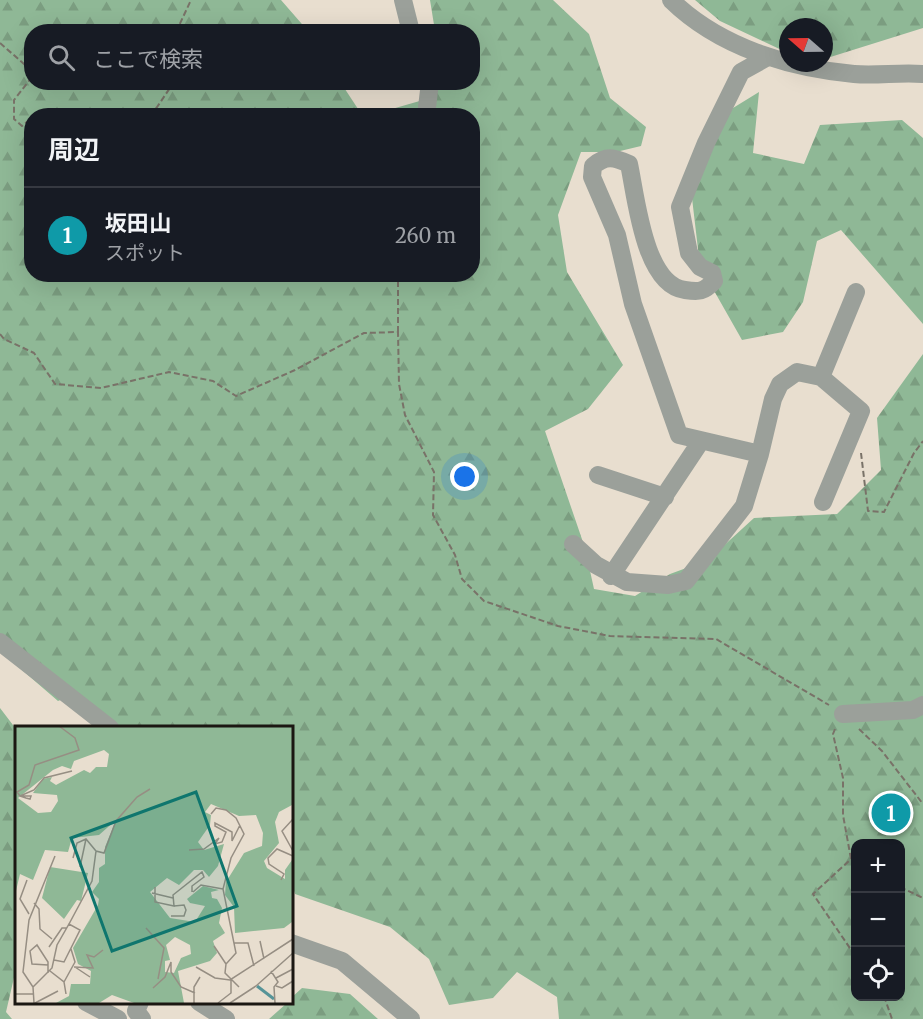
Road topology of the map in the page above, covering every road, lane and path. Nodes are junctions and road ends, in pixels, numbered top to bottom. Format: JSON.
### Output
{"nodes":[{"id":1,"x":190,"y":0,"type":"edge"},
{"id":2,"x":402,"y":0,"type":"edge"},
{"id":3,"x":671,"y":0,"type":"edge"},
{"id":4,"x":180,"y":24,"type":"edge"},
{"id":5,"x":409,"y":24,"type":"edge"},
{"id":6,"x":0,"y":44,"type":"edge"},
{"id":7,"x":766,"y":58,"type":"junction"},
{"id":8,"x":24,"y":64,"type":"edge"},
{"id":9,"x":923,"y":74,"type":"edge"},
{"id":10,"x":24,"y":87,"type":"edge"},
{"id":11,"x":169,"y":90,"type":"edge"},
{"id":12,"x":429,"y":90,"type":"edge"},
{"id":13,"x":156,"y":108,"type":"edge"},
{"id":14,"x":427,"y":108,"type":"edge"},
{"id":15,"x":24,"y":124,"type":"edge"},
{"id":16,"x":398,"y":282,"type":"edge"},
{"id":17,"x":856,"y":292,"type":"dead end"},
{"id":18,"x":398,"y":332,"type":"junction"},
{"id":19,"x":0,"y":334,"type":"edge"},
{"id":20,"x":821,"y":377,"type":"junction"},
{"id":21,"x":701,"y":441,"type":"junction"},
{"id":22,"x":923,"y":441,"type":"edge"},
{"id":23,"x":861,"y":449,"type":"dead end"},
{"id":24,"x":760,"y":454,"type":"junction"},
{"id":25,"x":598,"y":475,"type":"dead end"},
{"id":26,"x":664,"y":497,"type":"junction"},
{"id":27,"x":823,"y":502,"type":"dead end"},
{"id":28,"x":573,"y":544,"type":"dead end"},
{"id":29,"x":611,"y":576,"type":"junction"},
{"id":30,"x":0,"y":642,"type":"edge"},
{"id":31,"x":923,"y":705,"type":"edge"},
{"id":32,"x":843,"y":714,"type":"junction"},
{"id":33,"x":108,"y":726,"type":"edge"},
{"id":34,"x":923,"y":804,"type":"edge"},
{"id":35,"x":851,"y":859,"type":"joint"},
{"id":36,"x":905,"y":889,"type":"edge"},
{"id":37,"x":923,"y":898,"type":"edge"},
{"id":38,"x":292,"y":943,"type":"edge"},
{"id":39,"x":851,"y":951,"type":"edge"},
{"id":40,"x":886,"y":1001,"type":"edge"},
{"id":41,"x":90,"y":1004,"type":"edge"},
{"id":42,"x":139,"y":1004,"type":"edge"},
{"id":43,"x":202,"y":1004,"type":"edge"},
{"id":44,"x":118,"y":1019,"type":"edge"},
{"id":45,"x":142,"y":1019,"type":"edge"},
{"id":46,"x":226,"y":1019,"type":"edge"},
{"id":47,"x":411,"y":1019,"type":"edge"},
{"id":48,"x":892,"y":1019,"type":"edge"}],
"edges":[{"from":1,"to":4,"type":"path"},
{"from":2,"to":5,"type":"street"},
{"from":3,"to":7,"type":"street"},
{"from":6,"to":8,"type":"path"},
{"from":7,"to":9,"type":"street"},
{"from":7,"to":21,"type":"street"},
{"from":10,"to":15,"type":"path"},
{"from":11,"to":13,"type":"path"},
{"from":12,"to":14,"type":"street"},
{"from":16,"to":18,"type":"path"},
{"from":17,"to":20,"type":"street"},
{"from":18,"to":19,"type":"path"},
{"from":18,"to":32,"type":"path"},
{"from":20,"to":24,"type":"street"},
{"from":20,"to":27,"type":"street"},
{"from":21,"to":24,"type":"street"},
{"from":21,"to":26,"type":"street"},
{"from":22,"to":23,"type":"path"},
{"from":24,"to":29,"type":"street"},
{"from":25,"to":26,"type":"street"},
{"from":26,"to":29,"type":"street"},
{"from":28,"to":29,"type":"street"},
{"from":30,"to":33,"type":"street"},
{"from":31,"to":32,"type":"street"},
{"from":32,"to":34,"type":"path"},
{"from":32,"to":35,"type":"path"},
{"from":35,"to":39,"type":"path"},
{"from":36,"to":37,"type":"path"},
{"from":38,"to":47,"type":"street"},
{"from":40,"to":48,"type":"path"},
{"from":41,"to":44,"type":"street"},
{"from":42,"to":45,"type":"street"},
{"from":43,"to":46,"type":"street"}]}
